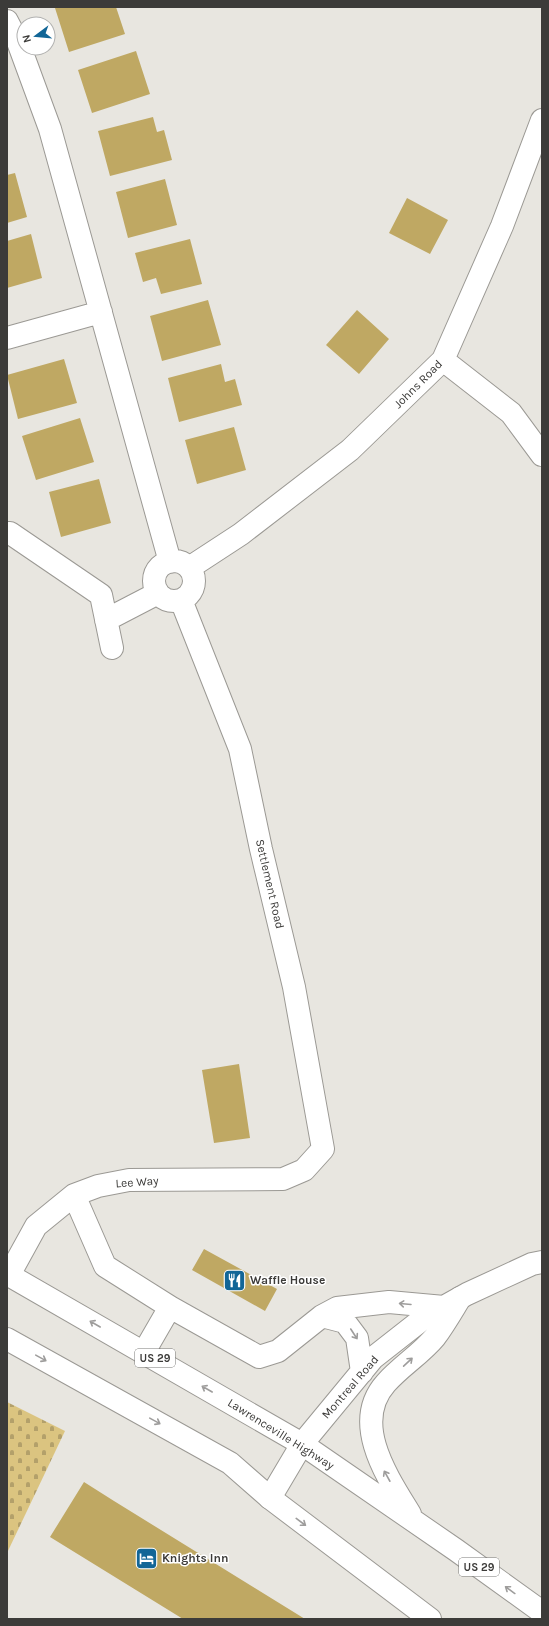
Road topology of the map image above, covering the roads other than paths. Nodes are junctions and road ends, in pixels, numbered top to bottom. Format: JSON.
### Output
{"nodes":[{"id":1,"x":7,"y":21,"type":"edge"},
{"id":2,"x":542,"y":120,"type":"edge"},
{"id":3,"x":101,"y":312,"type":"junction"},
{"id":4,"x":7,"y":338,"type":"edge"},
{"id":5,"x":443,"y":360,"type":"junction"},
{"id":6,"x":542,"y":455,"type":"edge"},
{"id":7,"x":7,"y":533,"type":"edge"},
{"id":8,"x":179,"y":565,"type":"junction"},
{"id":9,"x":158,"y":593,"type":"junction"},
{"id":10,"x":181,"y":600,"type":"junction"},
{"id":11,"x":106,"y":620,"type":"junction"},
{"id":12,"x":112,"y":648,"type":"dead end"},
{"id":13,"x":304,"y":1170,"type":"joint"},
{"id":14,"x":74,"y":1195,"type":"junction"},
{"id":15,"x":542,"y":1262,"type":"edge"},
{"id":16,"x":8,"y":1274,"type":"edge"},
{"id":17,"x":452,"y":1303,"type":"junction"},
{"id":18,"x":170,"y":1307,"type":"junction"},
{"id":19,"x":322,"y":1316,"type":"junction"},
{"id":20,"x":7,"y":1339,"type":"edge"},
{"id":21,"x":144,"y":1352,"type":"junction"},
{"id":22,"x":362,"y":1372,"type":"junction"},
{"id":23,"x":302,"y":1444,"type":"junction"},
{"id":24,"x":270,"y":1498,"type":"junction"},
{"id":25,"x":415,"y":1522,"type":"junction"},
{"id":26,"x":412,"y":1611,"type":"edge"},
{"id":27,"x":542,"y":1612,"type":"edge"},
{"id":28,"x":430,"y":1619,"type":"edge"}],
"edges":[{"from":1,"to":3,"type":"street"},
{"from":2,"to":5,"type":"street","name":"Johns Road"},
{"from":3,"to":4,"type":"street"},
{"from":3,"to":8,"type":"street"},
{"from":5,"to":6,"type":"street"},
{"from":5,"to":8,"type":"street","name":"Johns Road"},
{"from":7,"to":11,"type":"street"},
{"from":8,"to":9,"type":"street"},
{"from":8,"to":10,"type":"street"},
{"from":9,"to":10,"type":"street"},
{"from":9,"to":11,"type":"street"},
{"from":10,"to":13,"type":"street","name":"Settlement Road"},
{"from":11,"to":12,"type":"street"},
{"from":13,"to":14,"type":"street","name":"Lee Way"},
{"from":14,"to":16,"type":"street","name":"Lee Way"},
{"from":14,"to":18,"type":"street"},
{"from":15,"to":17,"type":"street","name":"Montreal Road"},
{"from":21,"to":16,"type":"street","name":"Lawrenceville Highway","number":"US 29","one_way":true},
{"from":17,"to":19,"type":"street","one_way":true},
{"from":17,"to":22,"type":"street","name":"Montreal Road"},
{"from":25,"to":17,"type":"street","one_way":true},
{"from":18,"to":19,"type":"street"},
{"from":18,"to":21,"type":"street"},
{"from":19,"to":22,"type":"street","one_way":true},
{"from":20,"to":24,"type":"street","one_way":true},
{"from":23,"to":21,"type":"street","name":"Lawrenceville Highway","number":"US 29","one_way":true},
{"from":22,"to":23,"type":"street","name":"Montreal Road"},
{"from":23,"to":24,"type":"street","name":"Montreal Road"},
{"from":23,"to":25,"type":"street","name":"Lawrenceville Highway","number":"US 29"},
{"from":24,"to":26,"type":"street","one_way":true},
{"from":27,"to":25,"type":"street","name":"Lawrenceville Highway","number":"US 29","one_way":true},
{"from":26,"to":28,"type":"street"}]}
